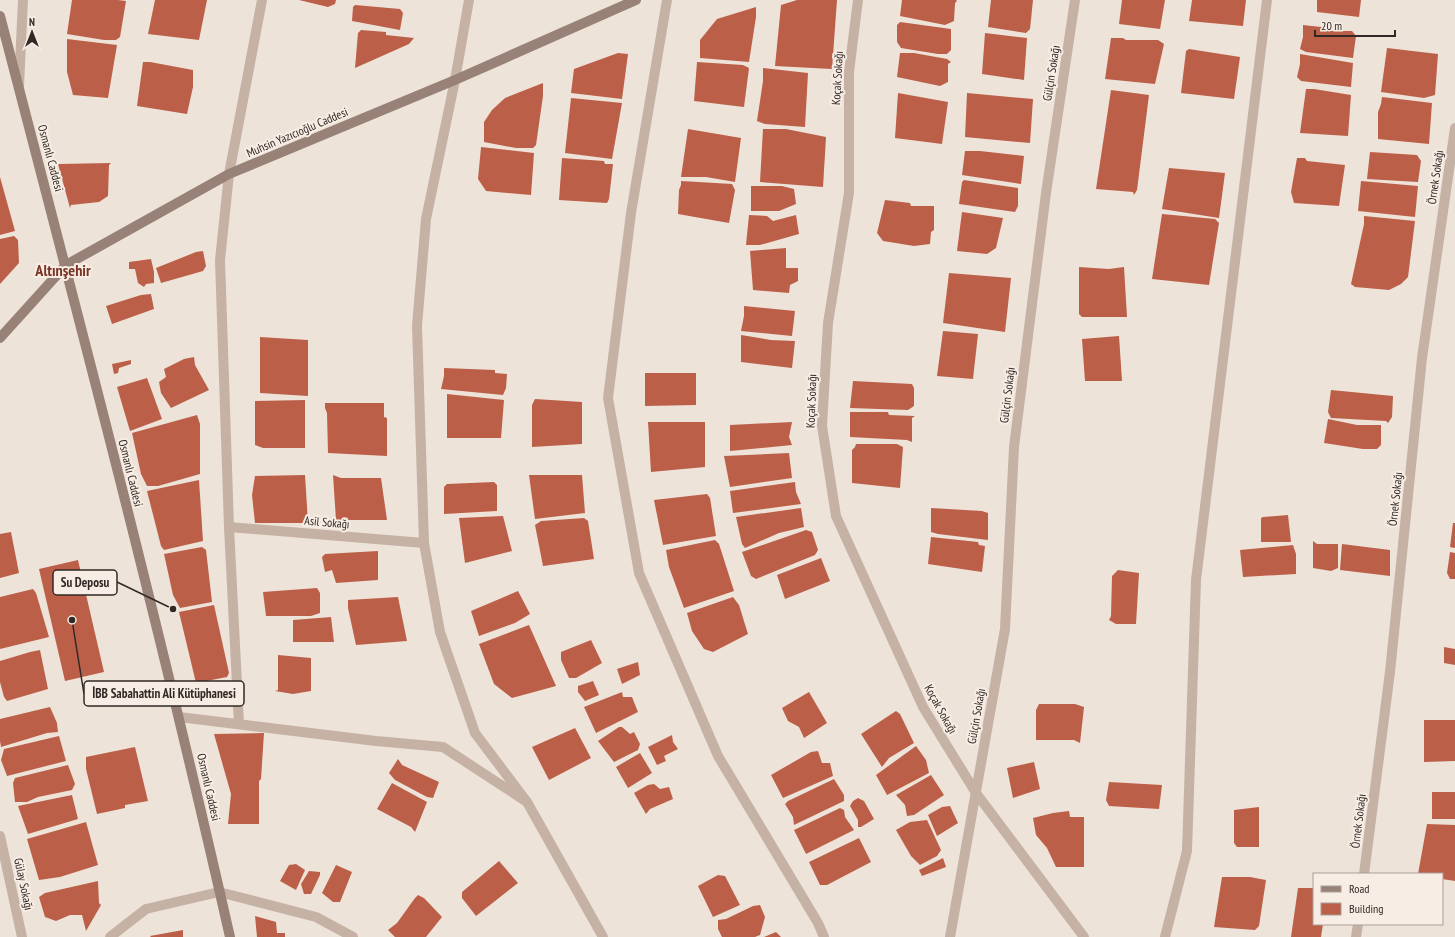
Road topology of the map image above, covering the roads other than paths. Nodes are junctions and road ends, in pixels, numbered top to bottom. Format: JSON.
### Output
{"nodes":[{"id":1,"x":23,"y":0,"type":"edge"},
{"id":2,"x":262,"y":0,"type":"edge"},
{"id":3,"x":469,"y":0,"type":"edge"},
{"id":4,"x":636,"y":0,"type":"edge"},
{"id":5,"x":666,"y":0,"type":"edge"},
{"id":6,"x":858,"y":0,"type":"edge"},
{"id":7,"x":1075,"y":0,"type":"edge"},
{"id":8,"x":1267,"y":0,"type":"edge"},
{"id":9,"x":0,"y":16,"type":"edge"},
{"id":10,"x":455,"y":80,"type":"junction"},
{"id":11,"x":19,"y":89,"type":"junction"},
{"id":12,"x":1455,"y":128,"type":"edge"},
{"id":13,"x":230,"y":174,"type":"junction"},
{"id":14,"x":66,"y":265,"type":"junction"},
{"id":15,"x":0,"y":338,"type":"edge"},
{"id":16,"x":229,"y":527,"type":"junction"},
{"id":17,"x":424,"y":543,"type":"junction"},
{"id":18,"x":178,"y":717,"type":"junction"},
{"id":19,"x":239,"y":724,"type":"junction"},
{"id":20,"x":976,"y":794,"type":"junction"},
{"id":21,"x":527,"y":802,"type":"junction"},
{"id":22,"x":0,"y":836,"type":"edge"},
{"id":23,"x":1364,"y":873,"type":"edge"},
{"id":24,"x":219,"y":892,"type":"junction"},
{"id":25,"x":1358,"y":925,"type":"edge"},
{"id":26,"x":22,"y":937,"type":"edge"},
{"id":27,"x":110,"y":937,"type":"edge"},
{"id":28,"x":230,"y":937,"type":"edge"},
{"id":29,"x":353,"y":937,"type":"edge"},
{"id":30,"x":603,"y":937,"type":"edge"},
{"id":31,"x":824,"y":937,"type":"edge"},
{"id":32,"x":950,"y":937,"type":"edge"},
{"id":33,"x":1084,"y":937,"type":"edge"},
{"id":34,"x":1165,"y":937,"type":"edge"},
{"id":35,"x":1356,"y":937,"type":"edge"}],
"edges":[{"from":1,"to":11,"type":"street"},
{"from":2,"to":13,"type":"street"},
{"from":3,"to":10,"type":"street"},
{"from":4,"to":10,"type":"main road","name":"Muhsin Yazıcıoğlu Caddesi"},
{"from":5,"to":31,"type":"street"},
{"from":6,"to":20,"type":"street","name":"Koçak Sokağı"},
{"from":7,"to":20,"type":"street","name":"Gülçin Sokağı"},
{"from":8,"to":34,"type":"street"},
{"from":9,"to":11,"type":"main road","name":"Osmanlı Caddesi"},
{"from":10,"to":13,"type":"main road","name":"Muhsin Yazıcıoğlu Caddesi"},
{"from":10,"to":17,"type":"street"},
{"from":11,"to":14,"type":"main road","name":"Osmanlı Caddesi"},
{"from":12,"to":23,"type":"street","name":"Örnek Sokağı"},
{"from":13,"to":14,"type":"main road","name":"Muhsin Yazıcıoğlu Caddesi"},
{"from":13,"to":16,"type":"street"},
{"from":14,"to":15,"type":"main road","name":"Muhsin Yazıcıoğlu Caddesi"},
{"from":14,"to":18,"type":"main road","name":"Osmanlı Caddesi"},
{"from":16,"to":17,"type":"street","name":"Asil Sokağı"},
{"from":16,"to":19,"type":"street"},
{"from":17,"to":21,"type":"street"},
{"from":18,"to":19,"type":"street"},
{"from":18,"to":24,"type":"main road","name":"Osmanlı Caddesi"},
{"from":19,"to":21,"type":"street"},
{"from":20,"to":32,"type":"street","name":"Gülçin Sokağı"},
{"from":20,"to":33,"type":"street","name":"Koçak Sokağı"},
{"from":21,"to":30,"type":"street"},
{"from":22,"to":26,"type":"street","name":"Gülay Sokağı"},
{"from":24,"to":27,"type":"street"},
{"from":24,"to":28,"type":"main road","name":"Osmanlı Caddesi"},
{"from":24,"to":29,"type":"street"},
{"from":25,"to":35,"type":"street"}]}
